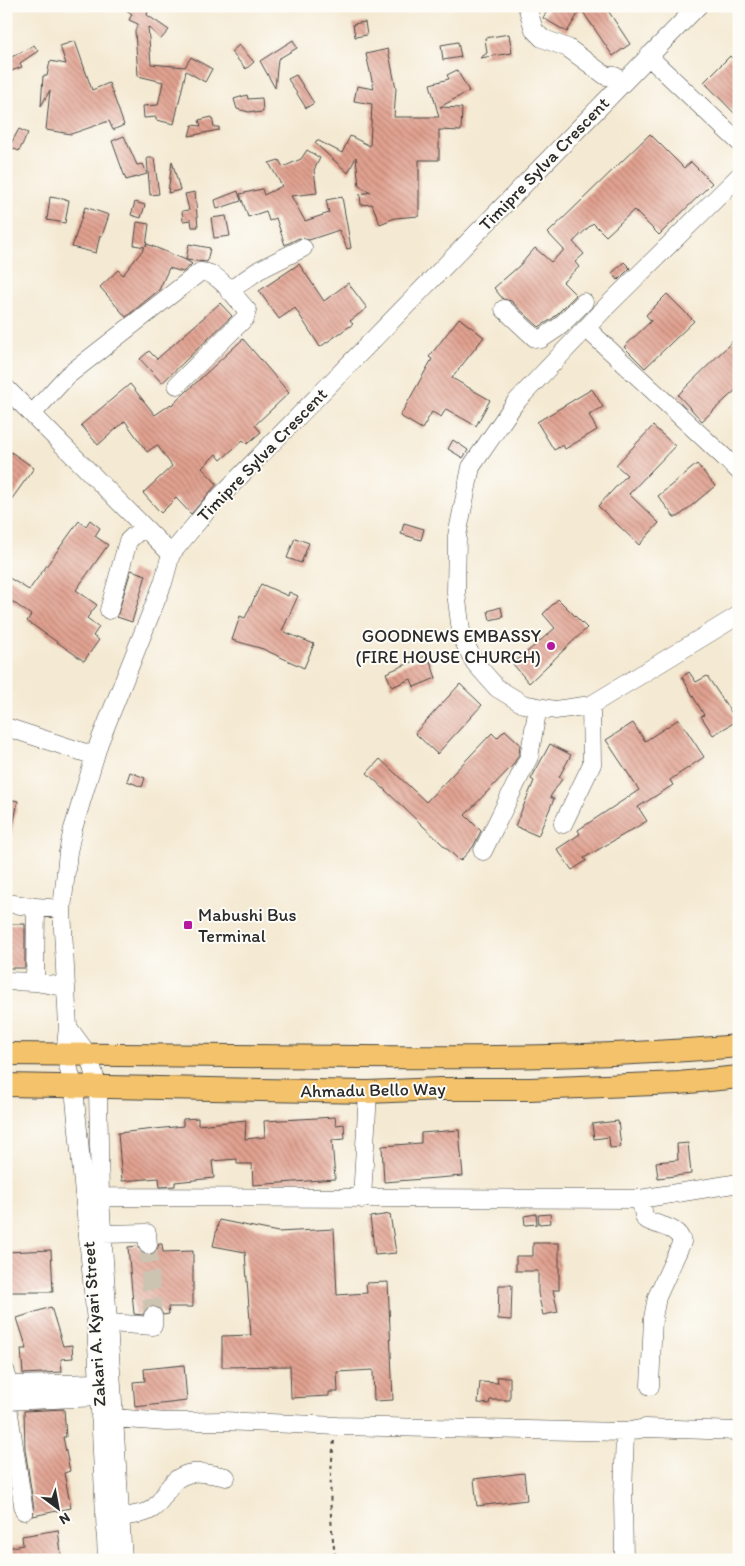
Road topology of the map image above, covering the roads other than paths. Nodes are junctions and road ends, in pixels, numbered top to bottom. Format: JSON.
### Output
{"nodes":[{"id":1,"x":527,"y":6,"type":"edge"},
{"id":2,"x":698,"y":6,"type":"edge"},
{"id":3,"x":648,"y":56,"type":"junction"},
{"id":4,"x":622,"y":83,"type":"junction"},
{"id":5,"x":739,"y":142,"type":"edge"},
{"id":6,"x":739,"y":176,"type":"edge"},
{"id":7,"x":303,"y":248,"type":"dead end"},
{"id":8,"x":229,"y":291,"type":"junction"},
{"id":9,"x":584,"y":302,"type":"dead end"},
{"id":10,"x":504,"y":309,"type":"dead end"},
{"id":11,"x":559,"y":327,"type":"junction"},
{"id":12,"x":586,"y":328,"type":"junction"},
{"id":13,"x":574,"y":341,"type":"junction"},
{"id":14,"x":177,"y":384,"type":"dead end"},
{"id":15,"x":6,"y":388,"type":"edge"},
{"id":16,"x":32,"y":414,"type":"junction"},
{"id":17,"x":739,"y":470,"type":"edge"},
{"id":18,"x":149,"y":532,"type":"junction"},
{"id":19,"x":171,"y":554,"type":"junction"},
{"id":20,"x":109,"y":610,"type":"dead end"},
{"id":21,"x":739,"y":615,"type":"edge"},
{"id":22,"x":591,"y":705,"type":"junction"},
{"id":23,"x":538,"y":707,"type":"junction"},
{"id":24,"x":6,"y":727,"type":"edge"},
{"id":25,"x":95,"y":756,"type":"junction"},
{"id":26,"x":563,"y":824,"type":"dead end"},
{"id":27,"x":483,"y":851,"type":"dead end"},
{"id":28,"x":6,"y":903,"type":"edge"},
{"id":29,"x":36,"y":907,"type":"junction"},
{"id":30,"x":62,"y":909,"type":"junction"},
{"id":31,"x":6,"y":981,"type":"edge"},
{"id":32,"x":35,"y":982,"type":"junction"},
{"id":33,"x":64,"y":987,"type":"junction"},
{"id":34,"x":68,"y":1027,"type":"junction"},
{"id":35,"x":739,"y":1046,"type":"edge"},
{"id":36,"x":6,"y":1054,"type":"edge"},
{"id":37,"x":65,"y":1054,"type":"junction"},
{"id":38,"x":89,"y":1056,"type":"junction"},
{"id":39,"x":739,"y":1077,"type":"edge"},
{"id":40,"x":6,"y":1085,"type":"edge"},
{"id":41,"x":74,"y":1088,"type":"junction"},
{"id":42,"x":98,"y":1089,"type":"junction"},
{"id":43,"x":368,"y":1092,"type":"junction"},
{"id":44,"x":739,"y":1184,"type":"edge"},
{"id":45,"x":100,"y":1197,"type":"junction"},
{"id":46,"x":362,"y":1200,"type":"junction"},
{"id":47,"x":640,"y":1200,"type":"junction"},
{"id":48,"x":102,"y":1234,"type":"junction"},
{"id":49,"x":148,"y":1245,"type":"dead end"},
{"id":50,"x":153,"y":1316,"type":"dead end"},
{"id":51,"x":109,"y":1323,"type":"junction"},
{"id":52,"x":7,"y":1386,"type":"edge"},
{"id":53,"x":650,"y":1386,"type":"dead end"},
{"id":54,"x":99,"y":1390,"type":"junction"},
{"id":55,"x":107,"y":1418,"type":"junction"},
{"id":56,"x":739,"y":1431,"type":"edge"},
{"id":57,"x":625,"y":1432,"type":"junction"},
{"id":58,"x":11,"y":1456,"type":"edge"},
{"id":59,"x":226,"y":1477,"type":"dead end"},
{"id":60,"x":24,"y":1511,"type":"dead end"},
{"id":61,"x":112,"y":1518,"type":"junction"},
{"id":62,"x":107,"y":1560,"type":"edge"},
{"id":63,"x":122,"y":1560,"type":"edge"},
{"id":64,"x":624,"y":1560,"type":"edge"}],
"edges":[{"from":1,"to":4,"type":"street"},
{"from":2,"to":3,"type":"street","name":"Timipre Sylva Crescent"},
{"from":3,"to":4,"type":"street","name":"Timipre Sylva Crescent"},
{"from":3,"to":5,"type":"street"},
{"from":4,"to":19,"type":"street","name":"Timipre Sylva Crescent"},
{"from":6,"to":12,"type":"street"},
{"from":7,"to":8,"type":"street"},
{"from":8,"to":14,"type":"street"},
{"from":8,"to":16,"type":"street"},
{"from":9,"to":11,"type":"street"},
{"from":10,"to":11,"type":"street"},
{"from":11,"to":13,"type":"street"},
{"from":12,"to":13,"type":"street"},
{"from":12,"to":17,"type":"street"},
{"from":13,"to":23,"type":"street"},
{"from":15,"to":16,"type":"street"},
{"from":16,"to":18,"type":"street"},
{"from":18,"to":19,"type":"street"},
{"from":18,"to":20,"type":"street"},
{"from":19,"to":25,"type":"street","name":"Timipre Sylva Crescent"},
{"from":21,"to":22,"type":"street"},
{"from":22,"to":23,"type":"street"},
{"from":22,"to":26,"type":"street"},
{"from":23,"to":27,"type":"street"},
{"from":24,"to":25,"type":"street"},
{"from":25,"to":30,"type":"street","name":"Timipre Sylva Crescent"},
{"from":28,"to":29,"type":"street"},
{"from":29,"to":30,"type":"street"},
{"from":29,"to":32,"type":"street"},
{"from":30,"to":33,"type":"street","name":"Timipre Sylva Crescent"},
{"from":31,"to":32,"type":"street"},
{"from":32,"to":33,"type":"street"},
{"from":33,"to":34,"type":"street","name":"Timipre Sylva Crescent"},
{"from":34,"to":37,"type":"street","name":"Timipre Sylva Crescent"},
{"from":34,"to":38,"type":"street"},
{"from":35,"to":38,"type":"main road","name":"Ahmadu Bello Way"},
{"from":36,"to":37,"type":"main road","name":"Ahmadu Bello Way"},
{"from":37,"to":38,"type":"main road","name":"Ahmadu Bello Way"},
{"from":37,"to":41,"type":"street","name":"Timipre Sylva Crescent"},
{"from":38,"to":42,"type":"street"},
{"from":39,"to":43,"type":"main road","name":"Ahmadu Bello Way"},
{"from":40,"to":41,"type":"main road","name":"Ahmadu Bello Way"},
{"from":41,"to":42,"type":"main road","name":"Ahmadu Bello Way"},
{"from":41,"to":54,"type":"street","name":"Zakari A. Kyari Street"},
{"from":42,"to":43,"type":"main road","name":"Ahmadu Bello Way"},
{"from":42,"to":45,"type":"street","name":"Zakari A. Kyari Street"},
{"from":43,"to":46,"type":"street"},
{"from":44,"to":47,"type":"street"},
{"from":45,"to":46,"type":"street"},
{"from":45,"to":48,"type":"street","name":"Zakari A. Kyari Street"},
{"from":46,"to":47,"type":"street"},
{"from":47,"to":53,"type":"street"},
{"from":48,"to":49,"type":"street"},
{"from":48,"to":51,"type":"street","name":"Zakari A. Kyari Street"},
{"from":50,"to":51,"type":"street"},
{"from":51,"to":55,"type":"street","name":"Zakari A. Kyari Street"},
{"from":52,"to":54,"type":"street"},
{"from":52,"to":58,"type":"street"},
{"from":54,"to":55,"type":"street","name":"Zakari A. Kyari Street"},
{"from":55,"to":57,"type":"street"},
{"from":55,"to":61,"type":"street","name":"Zakari A. Kyari Street"},
{"from":56,"to":57,"type":"street"},
{"from":57,"to":64,"type":"street"},
{"from":58,"to":60,"type":"street"},
{"from":59,"to":61,"type":"street"},
{"from":61,"to":62,"type":"street","name":"Zakari A. Kyari Street"},
{"from":61,"to":63,"type":"street","name":"Zakari A. Kyari Street"}]}
